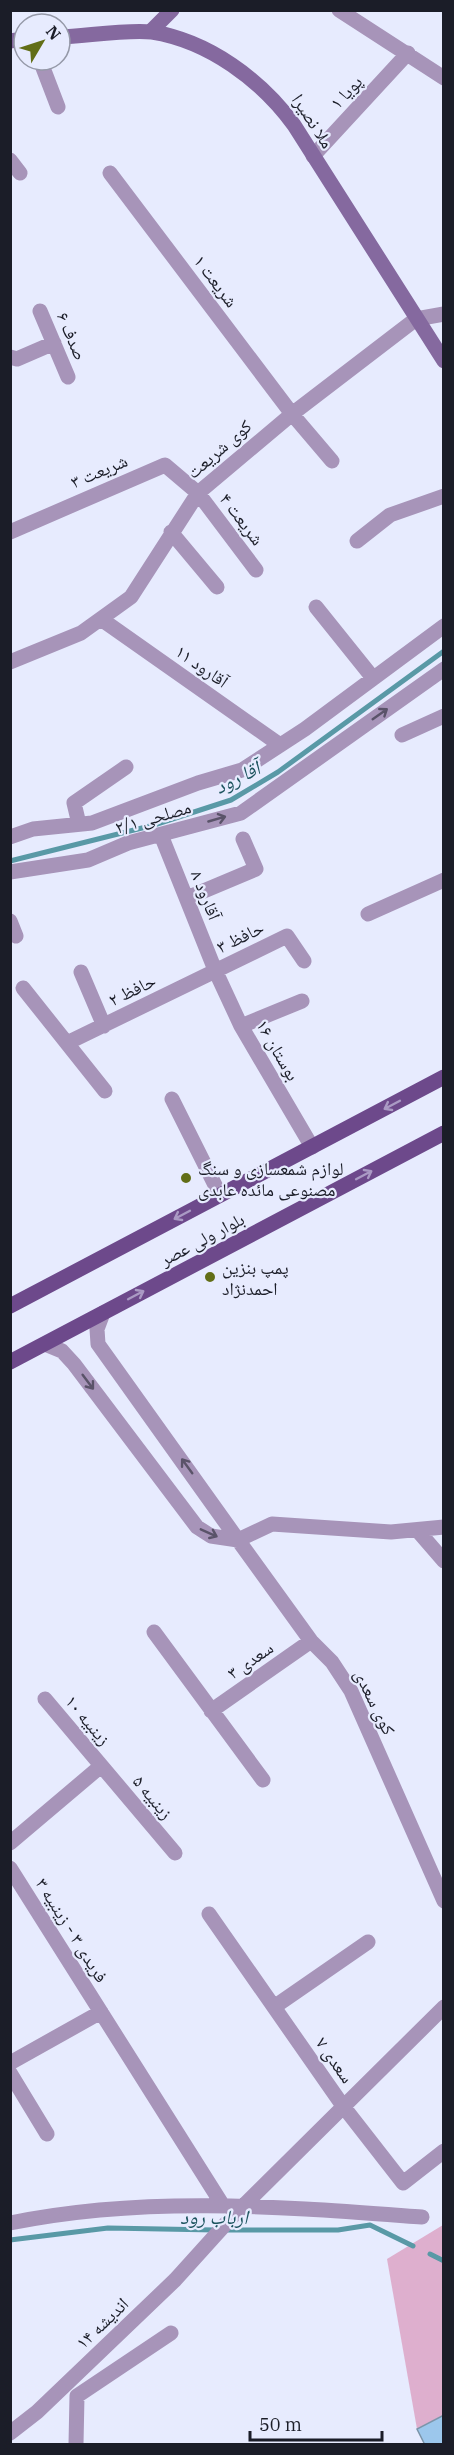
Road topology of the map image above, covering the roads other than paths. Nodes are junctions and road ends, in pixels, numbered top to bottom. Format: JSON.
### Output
{"nodes":[{"id":1,"x":172,"y":10,"type":"edge"},
{"id":2,"x":339,"y":10,"type":"edge"},
{"id":3,"x":150,"y":32,"type":"junction"},
{"id":4,"x":72,"y":36,"type":"edge"},
{"id":5,"x":408,"y":53,"type":"junction"},
{"id":6,"x":45,"y":72,"type":"edge"},
{"id":7,"x":444,"y":78,"type":"edge"},
{"id":8,"x":58,"y":106,"type":"dead end"},
{"id":9,"x":313,"y":156,"type":"junction"},
{"id":10,"x":10,"y":160,"type":"edge"},
{"id":11,"x":20,"y":173,"type":"dead end"},
{"id":12,"x":110,"y":173,"type":"dead end"},
{"id":13,"x":40,"y":311,"type":"dead end"},
{"id":14,"x":444,"y":314,"type":"edge"},
{"id":15,"x":416,"y":319,"type":"junction"},
{"id":16,"x":54,"y":343,"type":"junction"},
{"id":17,"x":10,"y":357,"type":"edge"},
{"id":18,"x":444,"y":361,"type":"edge"},
{"id":19,"x":68,"y":377,"type":"dead end"},
{"id":20,"x":291,"y":414,"type":"junction"},
{"id":21,"x":332,"y":461,"type":"dead end"},
{"id":22,"x":198,"y":493,"type":"junction"},
{"id":23,"x":444,"y":496,"type":"edge"},
{"id":24,"x":10,"y":532,"type":"edge"},
{"id":25,"x":171,"y":532,"type":"junction"},
{"id":26,"x":357,"y":541,"type":"dead end"},
{"id":27,"x":256,"y":570,"type":"dead end"},
{"id":28,"x":217,"y":587,"type":"dead end"},
{"id":29,"x":316,"y":608,"type":"dead end"},
{"id":30,"x":101,"y":619,"type":"junction"},
{"id":31,"x":444,"y":626,"type":"edge"},
{"id":32,"x":10,"y":662,"type":"edge"},
{"id":33,"x":444,"y":669,"type":"edge"},
{"id":34,"x":373,"y":678,"type":"junction"},
{"id":35,"x":444,"y":716,"type":"edge"},
{"id":36,"x":402,"y":735,"type":"dead end"},
{"id":37,"x":280,"y":745,"type":"junction"},
{"id":38,"x":126,"y":768,"type":"dead end"},
{"id":39,"x":79,"y":824,"type":"junction"},
{"id":40,"x":160,"y":835,"type":"junction"},
{"id":41,"x":11,"y":836,"type":"edge"},
{"id":42,"x":243,"y":839,"type":"dead end"},
{"id":43,"x":10,"y":872,"type":"edge"},
{"id":44,"x":444,"y":880,"type":"edge"},
{"id":45,"x":186,"y":898,"type":"junction"},
{"id":46,"x":368,"y":914,"type":"dead end"},
{"id":47,"x":10,"y":921,"type":"edge"},
{"id":48,"x":16,"y":936,"type":"dead end"},
{"id":49,"x":304,"y":962,"type":"dead end"},
{"id":50,"x":215,"y":970,"type":"junction"},
{"id":51,"x":81,"y":972,"type":"dead end"},
{"id":52,"x":22,"y":988,"type":"dead end"},
{"id":53,"x":302,"y":1001,"type":"dead end"},
{"id":54,"x":104,"y":1026,"type":"junction"},
{"id":55,"x":241,"y":1026,"type":"junction"},
{"id":56,"x":67,"y":1043,"type":"junction"},
{"id":57,"x":444,"y":1077,"type":"edge"},
{"id":58,"x":105,"y":1091,"type":"dead end"},
{"id":59,"x":172,"y":1099,"type":"dead end"},
{"id":60,"x":444,"y":1133,"type":"edge"},
{"id":61,"x":312,"y":1147,"type":"junction"},
{"id":62,"x":220,"y":1195,"type":"junction"},
{"id":63,"x":12,"y":1301,"type":"edge"},
{"id":64,"x":103,"y":1313,"type":"junction"},
{"id":65,"x":45,"y":1344,"type":"junction"},
{"id":66,"x":10,"y":1362,"type":"edge"},
{"id":67,"x":444,"y":1527,"type":"edge"},
{"id":68,"x":418,"y":1531,"type":"junction"},
{"id":69,"x":238,"y":1540,"type":"junction"},
{"id":70,"x":444,"y":1561,"type":"edge"},
{"id":71,"x":154,"y":1632,"type":"dead end"},
{"id":72,"x":311,"y":1641,"type":"junction"},
{"id":73,"x":45,"y":1699,"type":"dead end"},
{"id":74,"x":211,"y":1710,"type":"junction"},
{"id":75,"x":101,"y":1766,"type":"junction"},
{"id":76,"x":263,"y":1780,"type":"dead end"},
{"id":77,"x":10,"y":1843,"type":"edge"},
{"id":78,"x":175,"y":1853,"type":"dead end"},
{"id":79,"x":10,"y":1868,"type":"edge"},
{"id":80,"x":444,"y":1901,"type":"edge"},
{"id":81,"x":209,"y":1914,"type":"dead end"},
{"id":82,"x":368,"y":1942,"type":"dead end"},
{"id":83,"x":274,"y":2007,"type":"junction"},
{"id":84,"x":444,"y":2007,"type":"edge"},
{"id":85,"x":101,"y":2012,"type":"junction"},
{"id":86,"x":10,"y":2063,"type":"edge"},
{"id":87,"x":10,"y":2073,"type":"edge"},
{"id":88,"x":343,"y":2106,"type":"junction"},
{"id":89,"x":47,"y":2134,"type":"dead end"},
{"id":90,"x":444,"y":2151,"type":"edge"},
{"id":91,"x":222,"y":2204,"type":"junction"},
{"id":92,"x":244,"y":2205,"type":"junction"},
{"id":93,"x":422,"y":2217,"type":"dead end"},
{"id":94,"x":10,"y":2223,"type":"edge"},
{"id":95,"x":171,"y":2333,"type":"dead end"},
{"id":96,"x":10,"y":2433,"type":"edge"},
{"id":97,"x":76,"y":2445,"type":"edge"}],
"edges":[{"from":1,"to":3,"type":"street"},
{"from":2,"to":5,"type":"street"},
{"from":3,"to":4,"type":"street","name":"ملا نصیرا"},
{"from":3,"to":9,"type":"street","name":"ملا نصیرا"},
{"from":5,"to":7,"type":"street"},
{"from":5,"to":9,"type":"street","name":"پویا ۱"},
{"from":6,"to":8,"type":"street"},
{"from":9,"to":15,"type":"street","name":"ملا نصیرا"},
{"from":10,"to":11,"type":"street"},
{"from":12,"to":20,"type":"street","name":"شریعت ۱"},
{"from":13,"to":16,"type":"street","name":"صدف ۶"},
{"from":14,"to":15,"type":"street"},
{"from":15,"to":18,"type":"street","name":"ملا نصیرا"},
{"from":15,"to":20,"type":"street","name":"کوی شریعت"},
{"from":16,"to":17,"type":"street"},
{"from":16,"to":19,"type":"street","name":"صدف ۶"},
{"from":20,"to":21,"type":"street","name":"شریعت ۱"},
{"from":20,"to":22,"type":"street","name":"کوی شریعت"},
{"from":22,"to":24,"type":"street","name":"شریعت ۳"},
{"from":22,"to":25,"type":"street","name":"کوی شریعت"},
{"from":22,"to":27,"type":"street","name":"شریعت ۴"},
{"from":23,"to":26,"type":"street"},
{"from":25,"to":28,"type":"street"},
{"from":25,"to":30,"type":"street","name":"کوی شریعت"},
{"from":29,"to":34,"type":"street"},
{"from":30,"to":32,"type":"street","name":"کوی شریعت"},
{"from":30,"to":37,"type":"street","name":"آقارود ۱۱"},
{"from":31,"to":34,"type":"street"},
{"from":40,"to":33,"type":"street","name":"مصلحی ۲/۱","one_way":true},
{"from":34,"to":37,"type":"street"},
{"from":35,"to":36,"type":"street"},
{"from":37,"to":39,"type":"street"},
{"from":38,"to":39,"type":"street"},
{"from":39,"to":41,"type":"street"},
{"from":40,"to":43,"type":"street","name":"مصلحی ۲/۱"},
{"from":40,"to":45,"type":"street","name":"آقارود ۸"},
{"from":42,"to":45,"type":"street"},
{"from":44,"to":46,"type":"street"},
{"from":45,"to":50,"type":"street","name":"آقارود ۸"},
{"from":47,"to":48,"type":"street"},
{"from":49,"to":50,"type":"street","name":"حافظ ۳"},
{"from":50,"to":54,"type":"street","name":"حافظ ۲"},
{"from":50,"to":55,"type":"street","name":"بوستان ۱۶"},
{"from":51,"to":54,"type":"street"},
{"from":52,"to":56,"type":"street"},
{"from":53,"to":55,"type":"street"},
{"from":54,"to":56,"type":"street","name":"حافظ ۲"},
{"from":55,"to":61,"type":"street","name":"بوستان ۱۶"},
{"from":56,"to":58,"type":"street"},
{"from":57,"to":61,"type":"main road","name":"بلوار ولی عصر","one_way":true},
{"from":59,"to":62,"type":"street"},
{"from":64,"to":60,"type":"main road","name":"بلوار ولی عصر","one_way":true},
{"from":61,"to":62,"type":"main road","name":"بلوار ولی عصر"},
{"from":62,"to":63,"type":"main road","name":"بلوار ولی عصر","one_way":true},
{"from":64,"to":65,"type":"main road","name":"بلوار ولی عصر"},
{"from":69,"to":64,"type":"street","name":"کوی سعدی","one_way":true},
{"from":65,"to":66,"type":"main road","name":"بلوار ولی عصر"},
{"from":65,"to":69,"type":"street","one_way":true},
{"from":67,"to":68,"type":"street"},
{"from":68,"to":69,"type":"street"},
{"from":68,"to":70,"type":"street"},
{"from":69,"to":72,"type":"street","name":"کوی سعدی"},
{"from":71,"to":74,"type":"street"},
{"from":72,"to":74,"type":"street","name":"سعدی ۳"},
{"from":72,"to":80,"type":"street","name":"کوی سعدی"},
{"from":73,"to":75,"type":"street","name":"زینبیه ۱۰"},
{"from":74,"to":76,"type":"street"},
{"from":75,"to":77,"type":"street"},
{"from":75,"to":78,"type":"street","name":"زینبیه ۵"},
{"from":79,"to":85,"type":"street","name":"فریدی ۳ - زینبیه ۳"},
{"from":81,"to":83,"type":"street","name":"سعدی ۷"},
{"from":82,"to":83,"type":"street"},
{"from":83,"to":88,"type":"street","name":"سعدی ۷"},
{"from":84,"to":88,"type":"street"},
{"from":85,"to":86,"type":"street"},
{"from":85,"to":91,"type":"street","name":"فریدی ۳ - زینبیه ۳"},
{"from":87,"to":89,"type":"street"},
{"from":88,"to":90,"type":"street","name":"سعدی ۷"},
{"from":88,"to":92,"type":"street"},
{"from":91,"to":92,"type":"street"},
{"from":91,"to":94,"type":"street"},
{"from":92,"to":93,"type":"street"},
{"from":92,"to":96,"type":"street","name":"اندیشه ۱۴"},
{"from":95,"to":97,"type":"street"}]}
